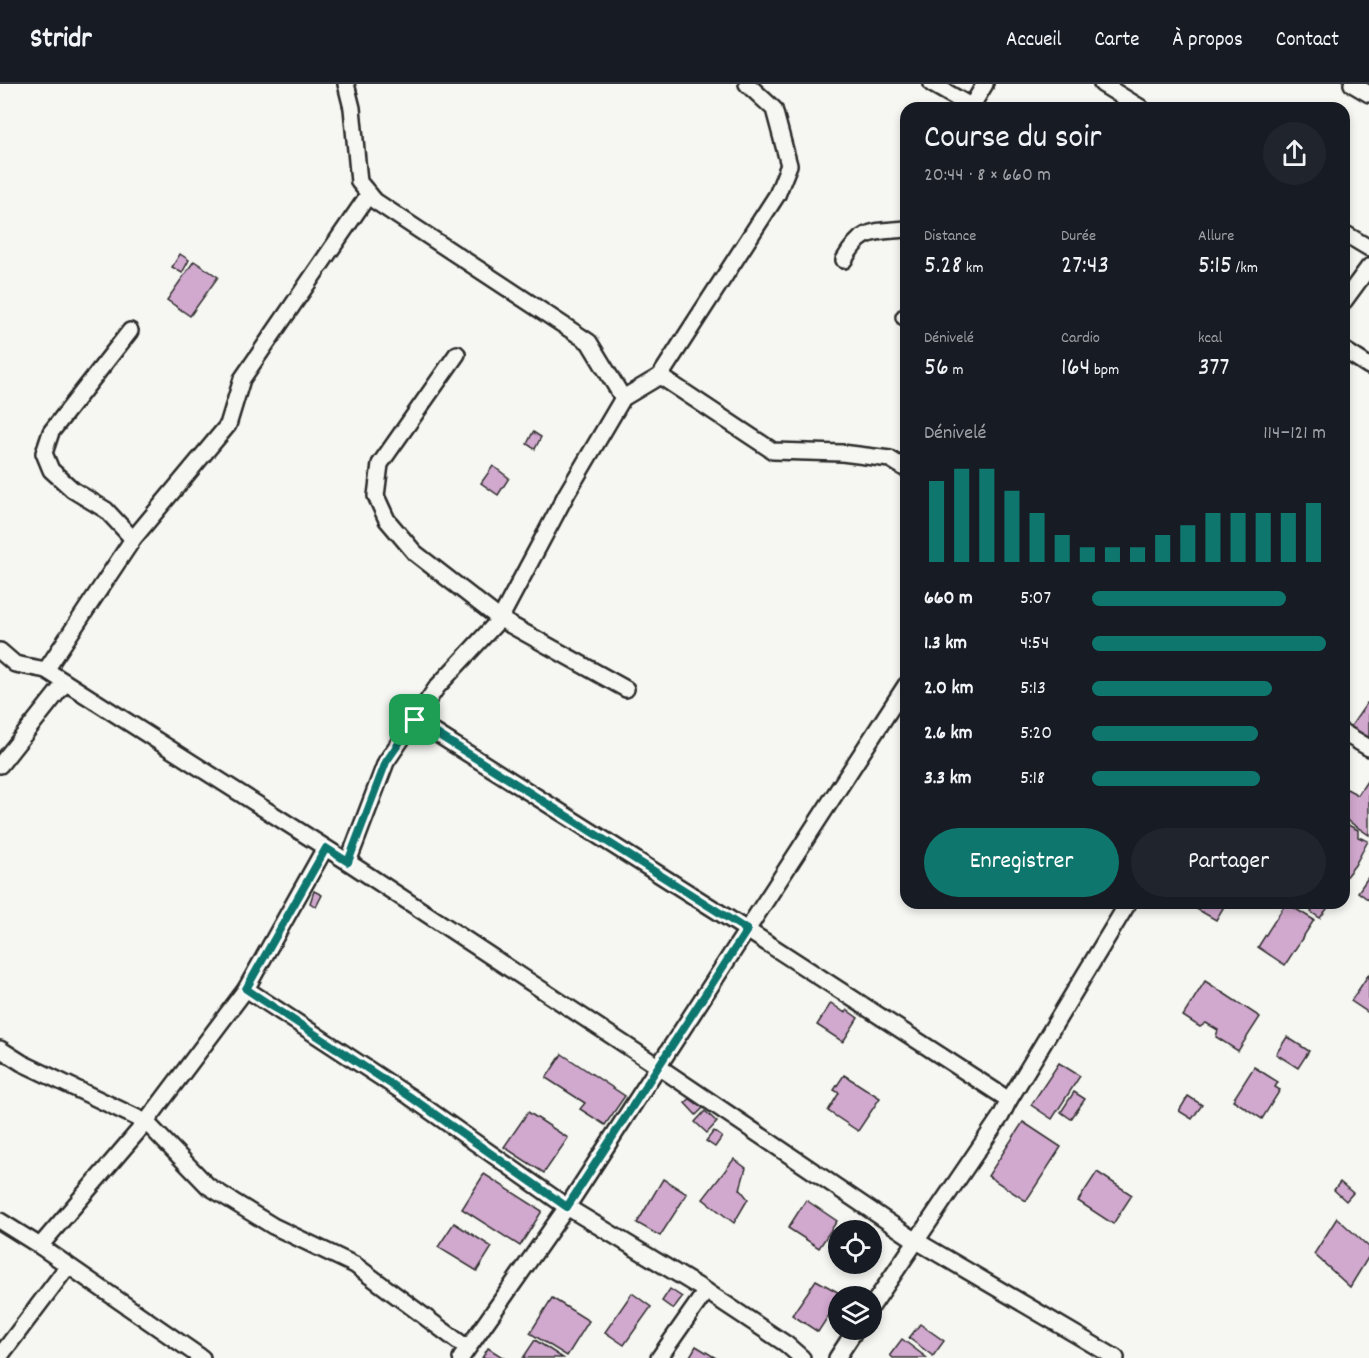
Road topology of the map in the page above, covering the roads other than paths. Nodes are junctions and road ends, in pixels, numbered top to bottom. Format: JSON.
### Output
{"nodes":[{"id":1,"x":345,"y":84,"type":"edge"},
{"id":2,"x":747,"y":84,"type":"edge"},
{"id":3,"x":932,"y":84,"type":"edge"},
{"id":4,"x":985,"y":84,"type":"edge"},
{"id":5,"x":1102,"y":84,"type":"edge"},
{"id":6,"x":1352,"y":84,"type":"edge"},
{"id":7,"x":1369,"y":94,"type":"edge"},
{"id":8,"x":963,"y":102,"type":"edge"},
{"id":9,"x":975,"y":102,"type":"edge"},
{"id":10,"x":1131,"y":102,"type":"edge"},
{"id":11,"x":369,"y":194,"type":"junction"},
{"id":12,"x":900,"y":229,"type":"edge"},
{"id":13,"x":1350,"y":237,"type":"edge"},
{"id":14,"x":1369,"y":248,"type":"edge"},
{"id":15,"x":844,"y":260,"type":"dead end"},
{"id":16,"x":1369,"y":267,"type":"edge"},
{"id":17,"x":1350,"y":293,"type":"edge"},
{"id":18,"x":130,"y":332,"type":"dead end"},
{"id":19,"x":457,"y":354,"type":"dead end"},
{"id":20,"x":1350,"y":354,"type":"edge"},
{"id":21,"x":1369,"y":366,"type":"edge"},
{"id":22,"x":660,"y":376,"type":"junction"},
{"id":23,"x":623,"y":398,"type":"junction"},
{"id":24,"x":900,"y":465,"type":"edge"},
{"id":25,"x":133,"y":539,"type":"junction"},
{"id":26,"x":500,"y":619,"type":"junction"},
{"id":27,"x":0,"y":651,"type":"edge"},
{"id":28,"x":46,"y":670,"type":"junction"},
{"id":29,"x":65,"y":683,"type":"junction"},
{"id":30,"x":626,"y":689,"type":"dead end"},
{"id":31,"x":900,"y":695,"type":"edge"},
{"id":32,"x":415,"y":720,"type":"junction"},
{"id":33,"x":1350,"y":737,"type":"edge"},
{"id":34,"x":1369,"y":748,"type":"edge"},
{"id":35,"x":0,"y":765,"type":"edge"},
{"id":36,"x":326,"y":848,"type":"junction"},
{"id":37,"x":348,"y":862,"type":"junction"},
{"id":38,"x":1124,"y":909,"type":"edge"},
{"id":39,"x":747,"y":930,"type":"junction"},
{"id":40,"x":246,"y":989,"type":"junction"},
{"id":41,"x":0,"y":1050,"type":"edge"},
{"id":42,"x":659,"y":1067,"type":"junction"},
{"id":43,"x":1009,"y":1101,"type":"junction"},
{"id":44,"x":146,"y":1122,"type":"junction"},
{"id":45,"x":567,"y":1207,"type":"junction"},
{"id":46,"x":0,"y":1221,"type":"edge"},
{"id":47,"x":915,"y":1240,"type":"junction"},
{"id":48,"x":40,"y":1246,"type":"junction"},
{"id":49,"x":68,"y":1266,"type":"junction"},
{"id":50,"x":706,"y":1291,"type":"junction"},
{"id":51,"x":882,"y":1291,"type":"edge"},
{"id":52,"x":849,"y":1340,"type":"edge"},
{"id":53,"x":464,"y":1353,"type":"edge"},
{"id":54,"x":0,"y":1356,"type":"edge"},
{"id":55,"x":202,"y":1358,"type":"edge"},
{"id":56,"x":659,"y":1358,"type":"edge"},
{"id":57,"x":802,"y":1358,"type":"edge"},
{"id":58,"x":837,"y":1358,"type":"edge"},
{"id":59,"x":1116,"y":1358,"type":"edge"}],
"edges":[{"from":1,"to":11,"type":"street"},
{"from":2,"to":22,"type":"street"},
{"from":3,"to":8,"type":"street"},
{"from":4,"to":9,"type":"street"},
{"from":5,"to":10,"type":"street"},
{"from":6,"to":7,"type":"street"},
{"from":11,"to":23,"type":"street"},
{"from":11,"to":25,"type":"street"},
{"from":12,"to":15,"type":"street"},
{"from":13,"to":14,"type":"street"},
{"from":16,"to":17,"type":"street"},
{"from":18,"to":25,"type":"street"},
{"from":19,"to":26,"type":"street"},
{"from":20,"to":21,"type":"street"},
{"from":22,"to":23,"type":"street"},
{"from":22,"to":24,"type":"street"},
{"from":23,"to":26,"type":"street"},
{"from":25,"to":28,"type":"street"},
{"from":26,"to":30,"type":"street"},
{"from":26,"to":32,"type":"street"},
{"from":27,"to":28,"type":"street"},
{"from":28,"to":29,"type":"street"},
{"from":29,"to":35,"type":"street"},
{"from":29,"to":36,"type":"street"},
{"from":31,"to":39,"type":"street"},
{"from":32,"to":37,"type":"street"},
{"from":32,"to":39,"type":"street"},
{"from":33,"to":34,"type":"street"},
{"from":36,"to":37,"type":"street"},
{"from":36,"to":40,"type":"street"},
{"from":37,"to":42,"type":"street"},
{"from":38,"to":43,"type":"street"},
{"from":39,"to":42,"type":"street"},
{"from":39,"to":43,"type":"street"},
{"from":40,"to":44,"type":"street"},
{"from":40,"to":45,"type":"street"},
{"from":41,"to":44,"type":"street"},
{"from":42,"to":45,"type":"street"},
{"from":42,"to":47,"type":"street"},
{"from":43,"to":47,"type":"street"},
{"from":44,"to":48,"type":"street"},
{"from":44,"to":53,"type":"street"},
{"from":45,"to":50,"type":"street"},
{"from":45,"to":53,"type":"street"},
{"from":46,"to":48,"type":"street"},
{"from":47,"to":51,"type":"street"},
{"from":47,"to":59,"type":"street"},
{"from":48,"to":49,"type":"street"},
{"from":49,"to":54,"type":"street"},
{"from":49,"to":55,"type":"street"},
{"from":50,"to":56,"type":"street"},
{"from":50,"to":57,"type":"street"},
{"from":52,"to":58,"type":"street"}]}
